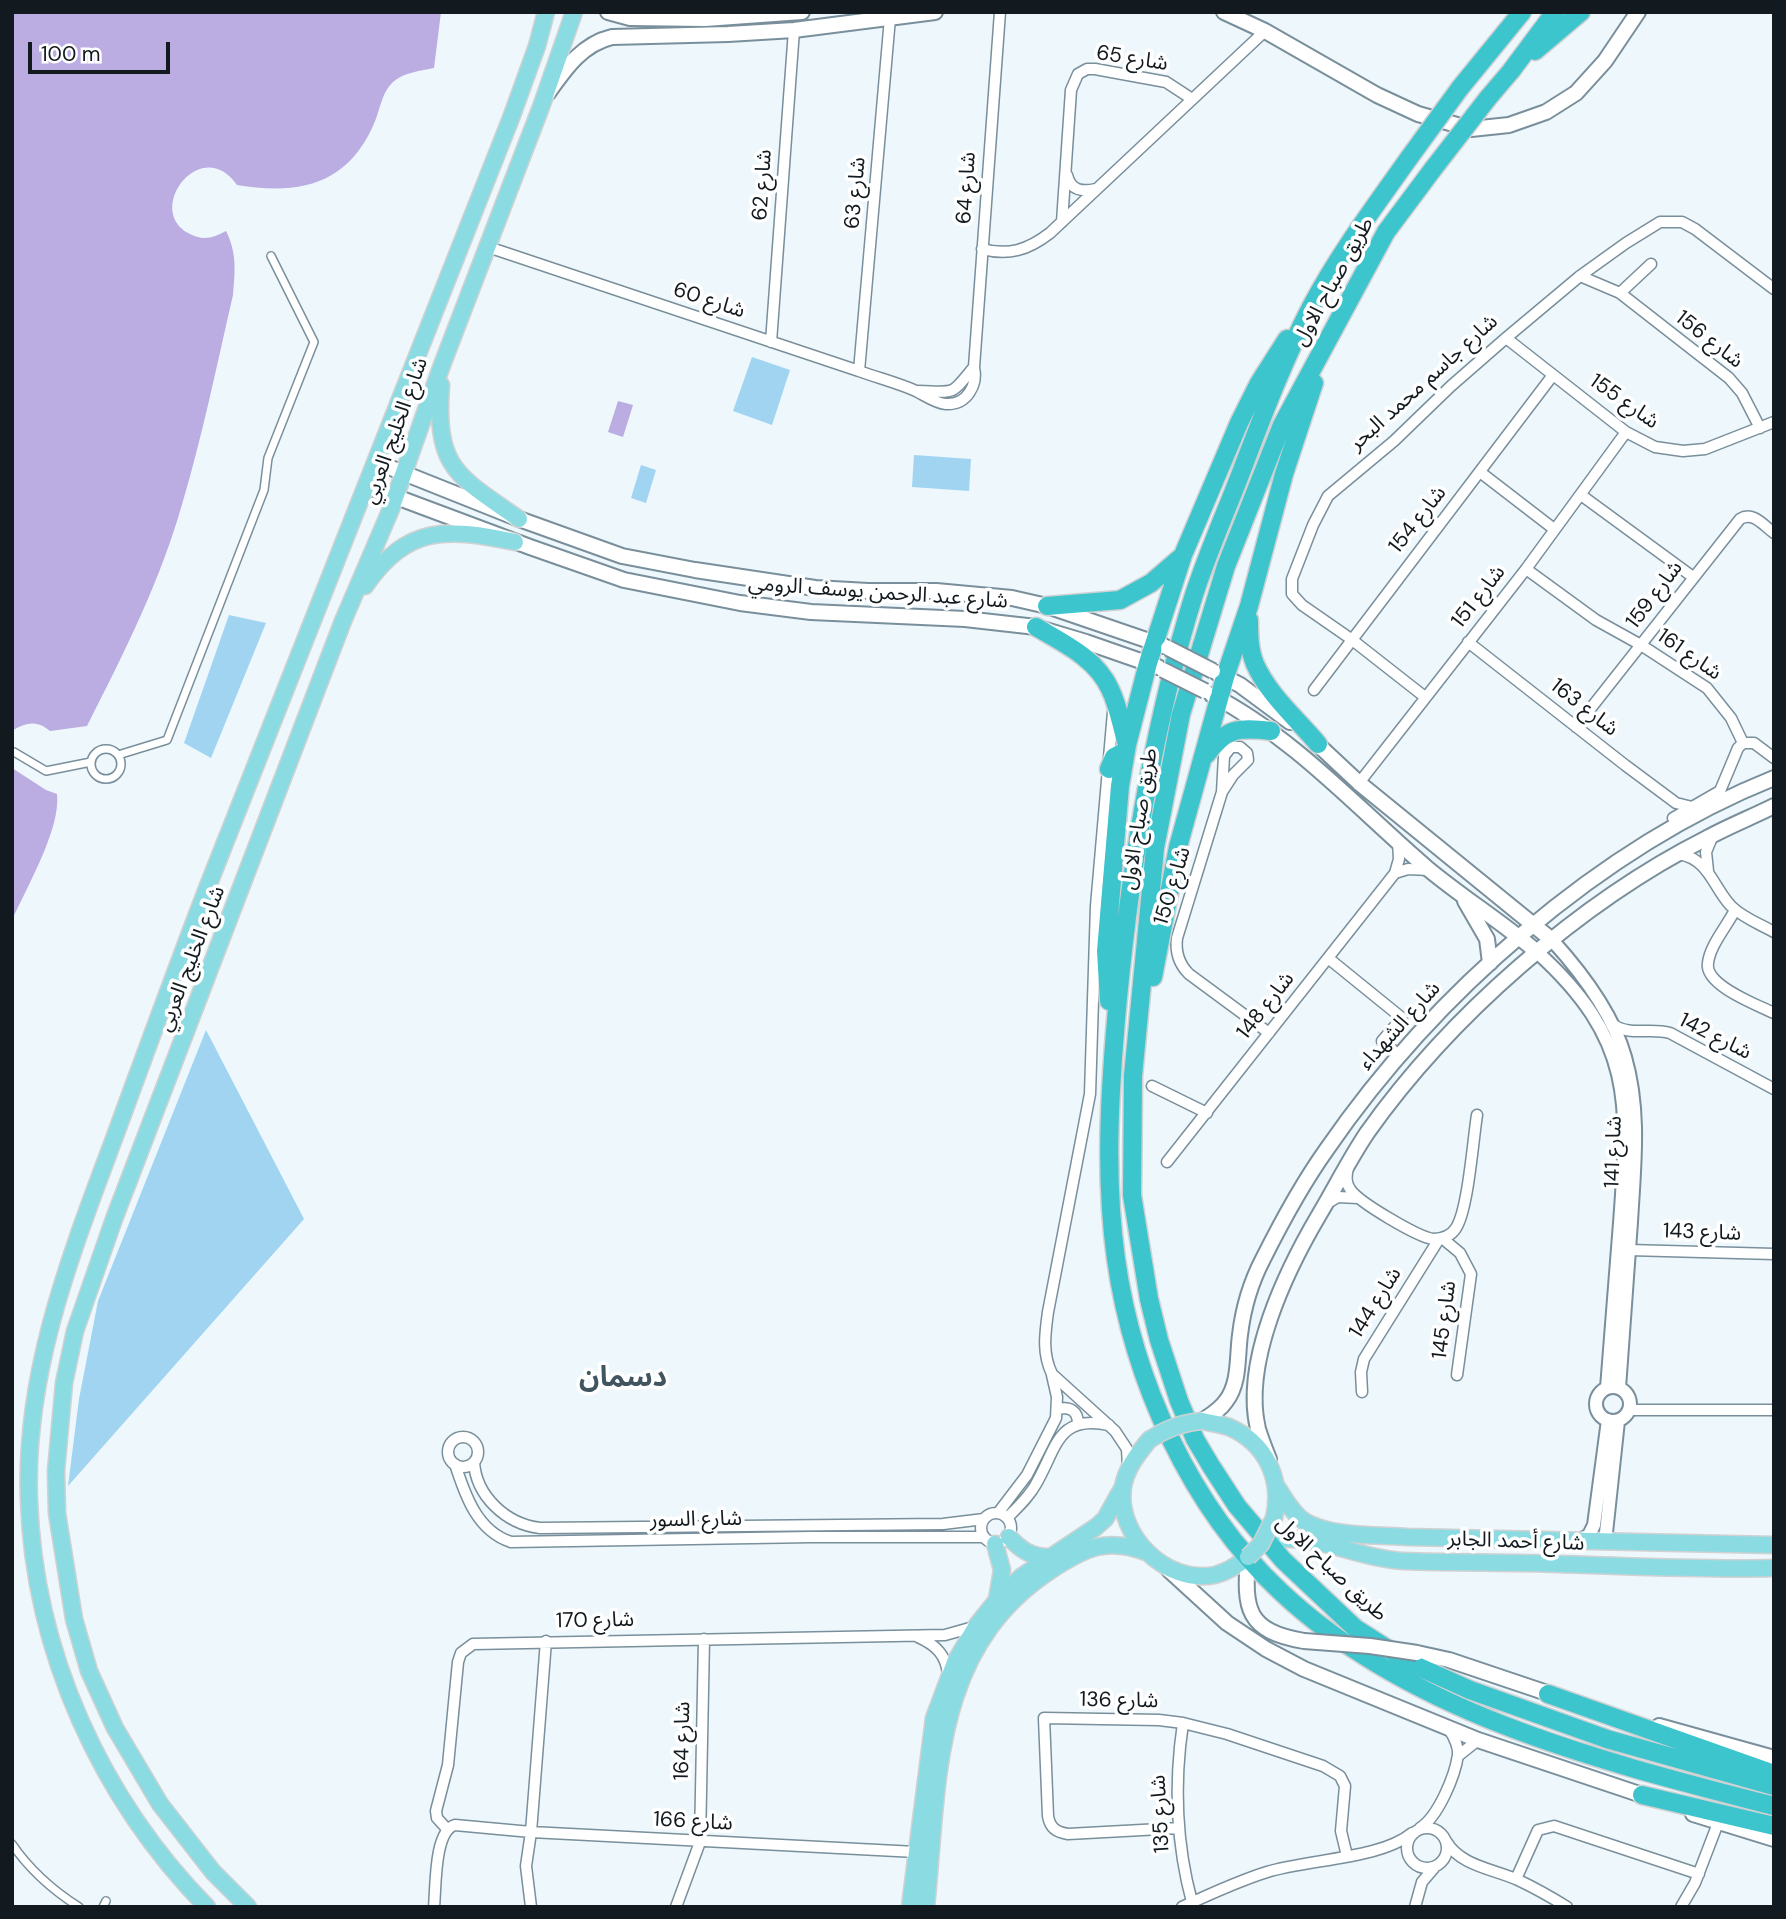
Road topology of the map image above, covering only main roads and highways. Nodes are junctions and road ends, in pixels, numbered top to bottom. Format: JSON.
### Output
{"nodes":[{"id":1,"x":546,"y":12,"type":"edge"},
{"id":2,"x":574,"y":12,"type":"edge"},
{"id":3,"x":608,"y":12,"type":"edge"},
{"id":4,"x":802,"y":12,"type":"edge"},
{"id":5,"x":935,"y":12,"type":"edge"},
{"id":6,"x":1508,"y":12,"type":"edge"},
{"id":7,"x":1522,"y":12,"type":"edge"},
{"id":8,"x":1555,"y":12,"type":"edge"},
{"id":9,"x":1581,"y":12,"type":"edge"},
{"id":10,"x":1638,"y":12,"type":"edge"},
{"id":11,"x":1227,"y":13,"type":"edge"},
{"id":12,"x":906,"y":14,"type":"edge"},
{"id":13,"x":678,"y":19,"type":"junction"},
{"id":14,"x":684,"y":36,"type":"junction"},
{"id":15,"x":1486,"y":56,"type":"junction"},
{"id":16,"x":1511,"y":71,"type":"junction"},
{"id":17,"x":544,"y":99,"type":"junction"},
{"id":18,"x":511,"y":118,"type":"junction"},
{"id":19,"x":510,"y":189,"type":"junction"},
{"id":20,"x":1308,"y":312,"type":"junction"},
{"id":21,"x":1325,"y":346,"type":"junction"},
{"id":22,"x":442,"y":365,"type":"junction"},
{"id":23,"x":376,"y":462,"type":"junction"},
{"id":24,"x":404,"y":473,"type":"junction"},
{"id":25,"x":367,"y":486,"type":"junction"},
{"id":26,"x":395,"y":497,"type":"junction"},
{"id":27,"x":519,"y":519,"type":"junction"},
{"id":28,"x":538,"y":526,"type":"junction"},
{"id":29,"x":522,"y":545,"type":"junction"},
{"id":30,"x":1183,"y":555,"type":"junction"},
{"id":31,"x":1047,"y":606,"type":"junction"},
{"id":32,"x":1249,"y":606,"type":"junction"},
{"id":33,"x":343,"y":621,"type":"junction"},
{"id":34,"x":1035,"y":627,"type":"junction"},
{"id":35,"x":1161,"y":645,"type":"junction"},
{"id":36,"x":1155,"y":666,"type":"junction"},
{"id":37,"x":1219,"y":674,"type":"junction"},
{"id":38,"x":1212,"y":695,"type":"junction"},
{"id":39,"x":1271,"y":731,"type":"junction"},
{"id":40,"x":1318,"y":744,"type":"junction"},
{"id":41,"x":1126,"y":748,"type":"junction"},
{"id":42,"x":1202,"y":761,"type":"junction"},
{"id":43,"x":1109,"y":769,"type":"road end"},
{"id":44,"x":1774,"y":778,"type":"edge"},
{"id":45,"x":1774,"y":806,"type":"edge"},
{"id":46,"x":1624,"y":859,"type":"junction"},
{"id":47,"x":1634,"y":881,"type":"junction"},
{"id":48,"x":1458,"y":891,"type":"junction"},
{"id":49,"x":1534,"y":926,"type":"junction"},
{"id":50,"x":1519,"y":937,"type":"junction"},
{"id":51,"x":1552,"y":940,"type":"junction"},
{"id":52,"x":1537,"y":952,"type":"junction"},
{"id":53,"x":1490,"y":963,"type":"junction"},
{"id":54,"x":1114,"y":1036,"type":"junction"},
{"id":55,"x":1133,"y":1076,"type":"junction"},
{"id":56,"x":88,"y":1208,"type":"junction"},
{"id":57,"x":114,"y":1219,"type":"junction"},
{"id":58,"x":1202,"y":1421,"type":"junction"},
{"id":59,"x":1269,"y":1460,"type":"junction"},
{"id":60,"x":1123,"y":1487,"type":"junction"},
{"id":61,"x":1277,"y":1488,"type":"junction"},
{"id":62,"x":1605,"y":1542,"type":"junction"},
{"id":63,"x":1261,"y":1544,"type":"junction"},
{"id":64,"x":1774,"y":1545,"type":"edge"},
{"id":65,"x":1146,"y":1552,"type":"junction"},
{"id":66,"x":1049,"y":1557,"type":"junction"},
{"id":67,"x":1248,"y":1557,"type":"junction"},
{"id":68,"x":1515,"y":1563,"type":"junction"},
{"id":69,"x":1162,"y":1564,"type":"junction"},
{"id":70,"x":1774,"y":1568,"type":"edge"},
{"id":71,"x":997,"y":1600,"type":"junction"},
{"id":72,"x":1548,"y":1694,"type":"junction"},
{"id":73,"x":1774,"y":1758,"type":"edge"},
{"id":74,"x":1774,"y":1774,"type":"edge"},
{"id":75,"x":1774,"y":1786,"type":"edge"},
{"id":76,"x":1642,"y":1795,"type":"junction"},
{"id":77,"x":1774,"y":1807,"type":"edge"},
{"id":78,"x":1774,"y":1826,"type":"edge"},
{"id":79,"x":1774,"y":1839,"type":"edge"},
{"id":80,"x":207,"y":1907,"type":"edge"},
{"id":81,"x":248,"y":1907,"type":"edge"},
{"id":82,"x":910,"y":1907,"type":"edge"},
{"id":83,"x":926,"y":1907,"type":"edge"}],
"edges":[{"from":1,"to":18,"type":"main road","name":"شارع الخليج العربي"},
{"from":2,"to":17,"type":"main road","name":"شارع الخليج العربي"},
{"from":3,"to":13,"type":"main road"},
{"from":4,"to":13,"type":"main road"},
{"from":5,"to":12,"type":"main road"},
{"from":6,"to":15,"type":"highway"},
{"from":7,"to":15,"type":"highway","name":"طريق صباح الاول"},
{"from":8,"to":16,"type":"highway","name":"طريق صباح الاول"},
{"from":9,"to":16,"type":"highway"},
{"from":10,"to":11,"type":"main road"},
{"from":12,"to":14,"type":"main road"},
{"from":13,"to":14,"type":"main road"},
{"from":14,"to":17,"type":"main road"},
{"from":15,"to":20,"type":"highway","name":"طريق صباح الاول","bridge":true},
{"from":16,"to":21,"type":"highway","name":"طريق صباح الاول","bridge":true},
{"from":17,"to":19,"type":"main road","name":"شارع الخليج العربي"},
{"from":18,"to":19,"type":"main road"},
{"from":18,"to":23,"type":"main road","name":"شارع الخليج العربي"},
{"from":19,"to":22,"type":"main road","name":"شارع الخليج العربي"},
{"from":20,"to":30,"type":"highway"},
{"from":20,"to":54,"type":"highway","name":"طريق صباح الاول"},
{"from":21,"to":32,"type":"highway"},
{"from":21,"to":55,"type":"highway","name":"طريق صباح الاول"},
{"from":22,"to":24,"type":"main road","name":"شارع الخليج العربي"},
{"from":22,"to":27,"type":"main road"},
{"from":23,"to":24,"type":"main road","name":"شارع عبد الرحمن يوسف الرومي"},
{"from":23,"to":25,"type":"main road","name":"شارع الخليج العربي"},
{"from":24,"to":26,"type":"main road","name":"شارع الخليج العربي"},
{"from":24,"to":27,"type":"main road","name":"شارع عبد الرحمن يوسف الرومي"},
{"from":25,"to":26,"type":"main road","name":"شارع عبد الرحمن يوسف الرومي"},
{"from":25,"to":56,"type":"main road","name":"شارع الخليج العربي"},
{"from":26,"to":29,"type":"main road","name":"شارع عبد الرحمن يوسف الرومي"},
{"from":26,"to":33,"type":"main road","name":"شارع الخليج العربي"},
{"from":27,"to":28,"type":"main road","name":"شارع عبد الرحمن يوسف الرومي"},
{"from":28,"to":29,"type":"main road"},
{"from":28,"to":31,"type":"main road","name":"شارع عبد الرحمن يوسف الرومي"},
{"from":29,"to":33,"type":"main road"},
{"from":29,"to":34,"type":"main road","name":"شارع عبد الرحمن يوسف الرومي"},
{"from":30,"to":31,"type":"highway"},
{"from":30,"to":35,"type":"highway"},
{"from":31,"to":35,"type":"main road","name":"شارع عبد الرحمن يوسف الرومي"},
{"from":32,"to":37,"type":"highway"},
{"from":32,"to":40,"type":"highway"},
{"from":33,"to":57,"type":"main road","name":"شارع الخليج العربي"},
{"from":34,"to":36,"type":"main road","name":"شارع عبد الرحمن يوسف الرومي"},
{"from":34,"to":41,"type":"highway"},
{"from":35,"to":36,"type":"highway"},
{"from":35,"to":37,"type":"main road","bridge":true},
{"from":36,"to":38,"type":"main road","bridge":true},
{"from":36,"to":41,"type":"highway"},
{"from":37,"to":38,"type":"highway"},
{"from":37,"to":40,"type":"main road"},
{"from":38,"to":39,"type":"main road"},
{"from":38,"to":42,"type":"highway"},
{"from":39,"to":42,"type":"highway"},
{"from":39,"to":48,"type":"main road"},
{"from":40,"to":49,"type":"main road"},
{"from":41,"to":43,"type":"highway"},
{"from":41,"to":54,"type":"highway"},
{"from":42,"to":55,"type":"highway"},
{"from":44,"to":46,"type":"main road","name":"شارع الشهداء"},
{"from":45,"to":47,"type":"main road","name":"شارع الشهداء"},
{"from":46,"to":47,"type":"main road"},
{"from":46,"to":49,"type":"main road","name":"شارع الشهداء"},
{"from":47,"to":51,"type":"main road","name":"شارع الشهداء"},
{"from":48,"to":50,"type":"main road"},
{"from":48,"to":53,"type":"main road"},
{"from":49,"to":50,"type":"main road","name":"شارع الشهداء"},
{"from":49,"to":51,"type":"main road"},
{"from":50,"to":52,"type":"main road"},
{"from":50,"to":53,"type":"main road","name":"شارع الشهداء"},
{"from":51,"to":52,"type":"main road","name":"شارع الشهداء"},
{"from":52,"to":59,"type":"main road","name":"شارع الشهداء"},
{"from":53,"to":58,"type":"main road","name":"شارع الشهداء"},
{"from":54,"to":77,"type":"highway","name":"طريق صباح الاول"},
{"from":55,"to":75,"type":"highway","name":"طريق صباح الاول"},
{"from":56,"to":57,"type":"main road"},
{"from":56,"to":80,"type":"main road","name":"شارع الخليج العربي"},
{"from":57,"to":81,"type":"main road","name":"شارع الخليج العربي"},
{"from":58,"to":59,"type":"main road"},
{"from":58,"to":60,"type":"main road","bridge":true},
{"from":59,"to":61,"type":"main road"},
{"from":60,"to":65,"type":"main road"},
{"from":60,"to":66,"type":"main road"},
{"from":61,"to":62,"type":"main road","name":"شارع أحمد الجابر"},
{"from":61,"to":63,"type":"main road","bridge":true},
{"from":62,"to":64,"type":"main road","name":"شارع أحمد الجابر"},
{"from":62,"to":68,"type":"main road"},
{"from":63,"to":67,"type":"main road","bridge":true},
{"from":63,"to":68,"type":"main road","name":"شارع أحمد الجابر"},
{"from":65,"to":69,"type":"main road"},
{"from":65,"to":83,"type":"main road"},
{"from":66,"to":71,"type":"main road"},
{"from":66,"to":71,"type":"main road"},
{"from":67,"to":69,"type":"main road"},
{"from":67,"to":72,"type":"main road","name":"طريق صباح الاول","bridge":true},
{"from":68,"to":70,"type":"main road","name":"شارع أحمد الجابر"},
{"from":69,"to":76,"type":"main road"},
{"from":71,"to":82,"type":"main road"},
{"from":72,"to":73,"type":"main road","name":"طريق صباح الاول"},
{"from":72,"to":74,"type":"highway"},
{"from":76,"to":78,"type":"highway"},
{"from":76,"to":79,"type":"main road"}]}
